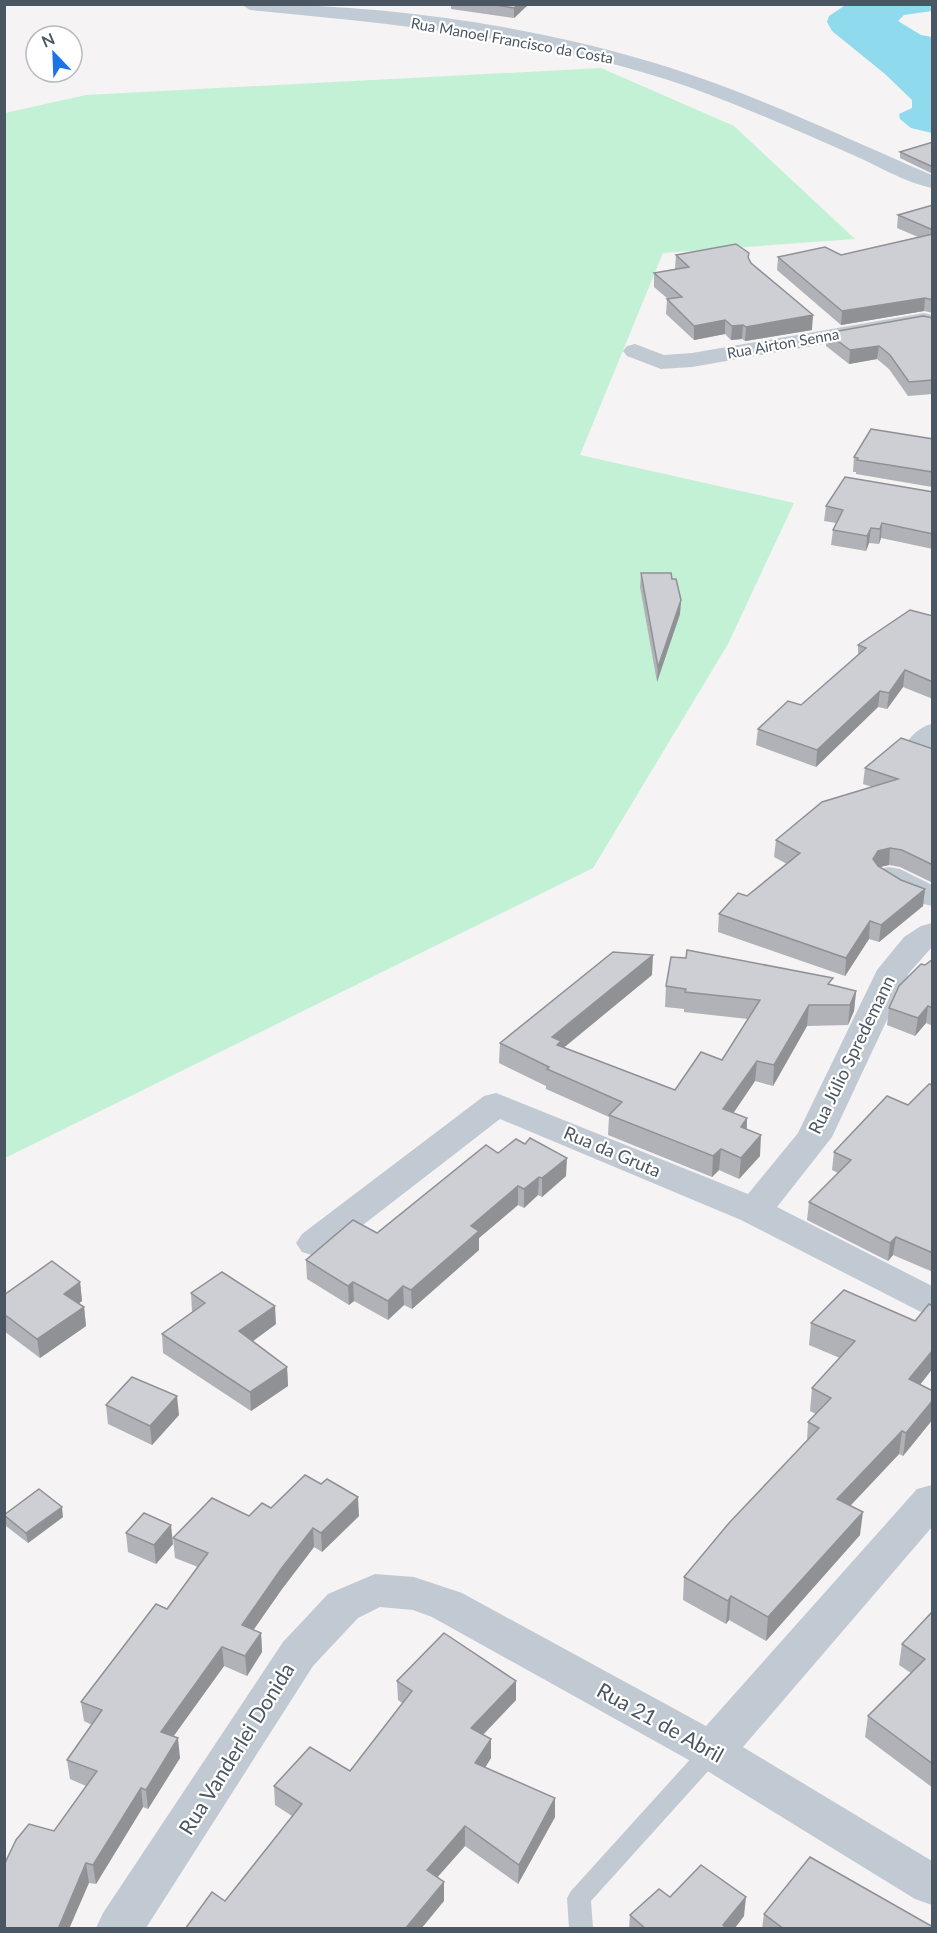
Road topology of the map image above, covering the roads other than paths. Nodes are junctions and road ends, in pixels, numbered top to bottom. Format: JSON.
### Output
{"nodes":[{"id":1,"x":250,"y":4,"type":"edge"},
{"id":2,"x":933,"y":182,"type":"edge"},
{"id":3,"x":810,"y":314,"type":"edge"},
{"id":4,"x":930,"y":320,"type":"edge"},
{"id":5,"x":835,"y":335,"type":"junction"},
{"id":6,"x":635,"y":351,"type":"dead end"},
{"id":7,"x":889,"y":876,"type":"edge"},
{"id":8,"x":933,"y":897,"type":"edge"},
{"id":9,"x":933,"y":933,"type":"edge"},
{"id":10,"x":754,"y":1211,"type":"junction"},
{"id":11,"x":315,"y":1243,"type":"dead end"},
{"id":12,"x":933,"y":1302,"type":"edge"},
{"id":13,"x":933,"y":1500,"type":"edge"},
{"id":14,"x":375,"y":1590,"type":"joint"},
{"id":15,"x":712,"y":1751,"type":"junction"},
{"id":16,"x":933,"y":1885,"type":"edge"},
{"id":17,"x":120,"y":1929,"type":"edge"},
{"id":18,"x":581,"y":1929,"type":"edge"}],
"edges":[{"from":1,"to":2,"type":"main road","name":"Rua Manoel Francisco da Costa"},
{"from":3,"to":5,"type":"street"},
{"from":4,"to":5,"type":"street","name":"Rua Airton Senna"},
{"from":5,"to":6,"type":"street","name":"Rua Airton Senna"},
{"from":7,"to":8,"type":"street"},
{"from":9,"to":10,"type":"street","name":"Rua Júlio Spredemann"},
{"from":10,"to":11,"type":"street","name":"Rua da Gruta"},
{"from":10,"to":12,"type":"street","name":"Rua da Gruta"},
{"from":13,"to":15,"type":"street"},
{"from":14,"to":15,"type":"street","name":"Rua 21 de Abril"},
{"from":14,"to":17,"type":"street","name":"Rua Vanderlei Donida"},
{"from":15,"to":16,"type":"street","name":"Rua 21 de Abril"},
{"from":15,"to":18,"type":"lane"}]}
